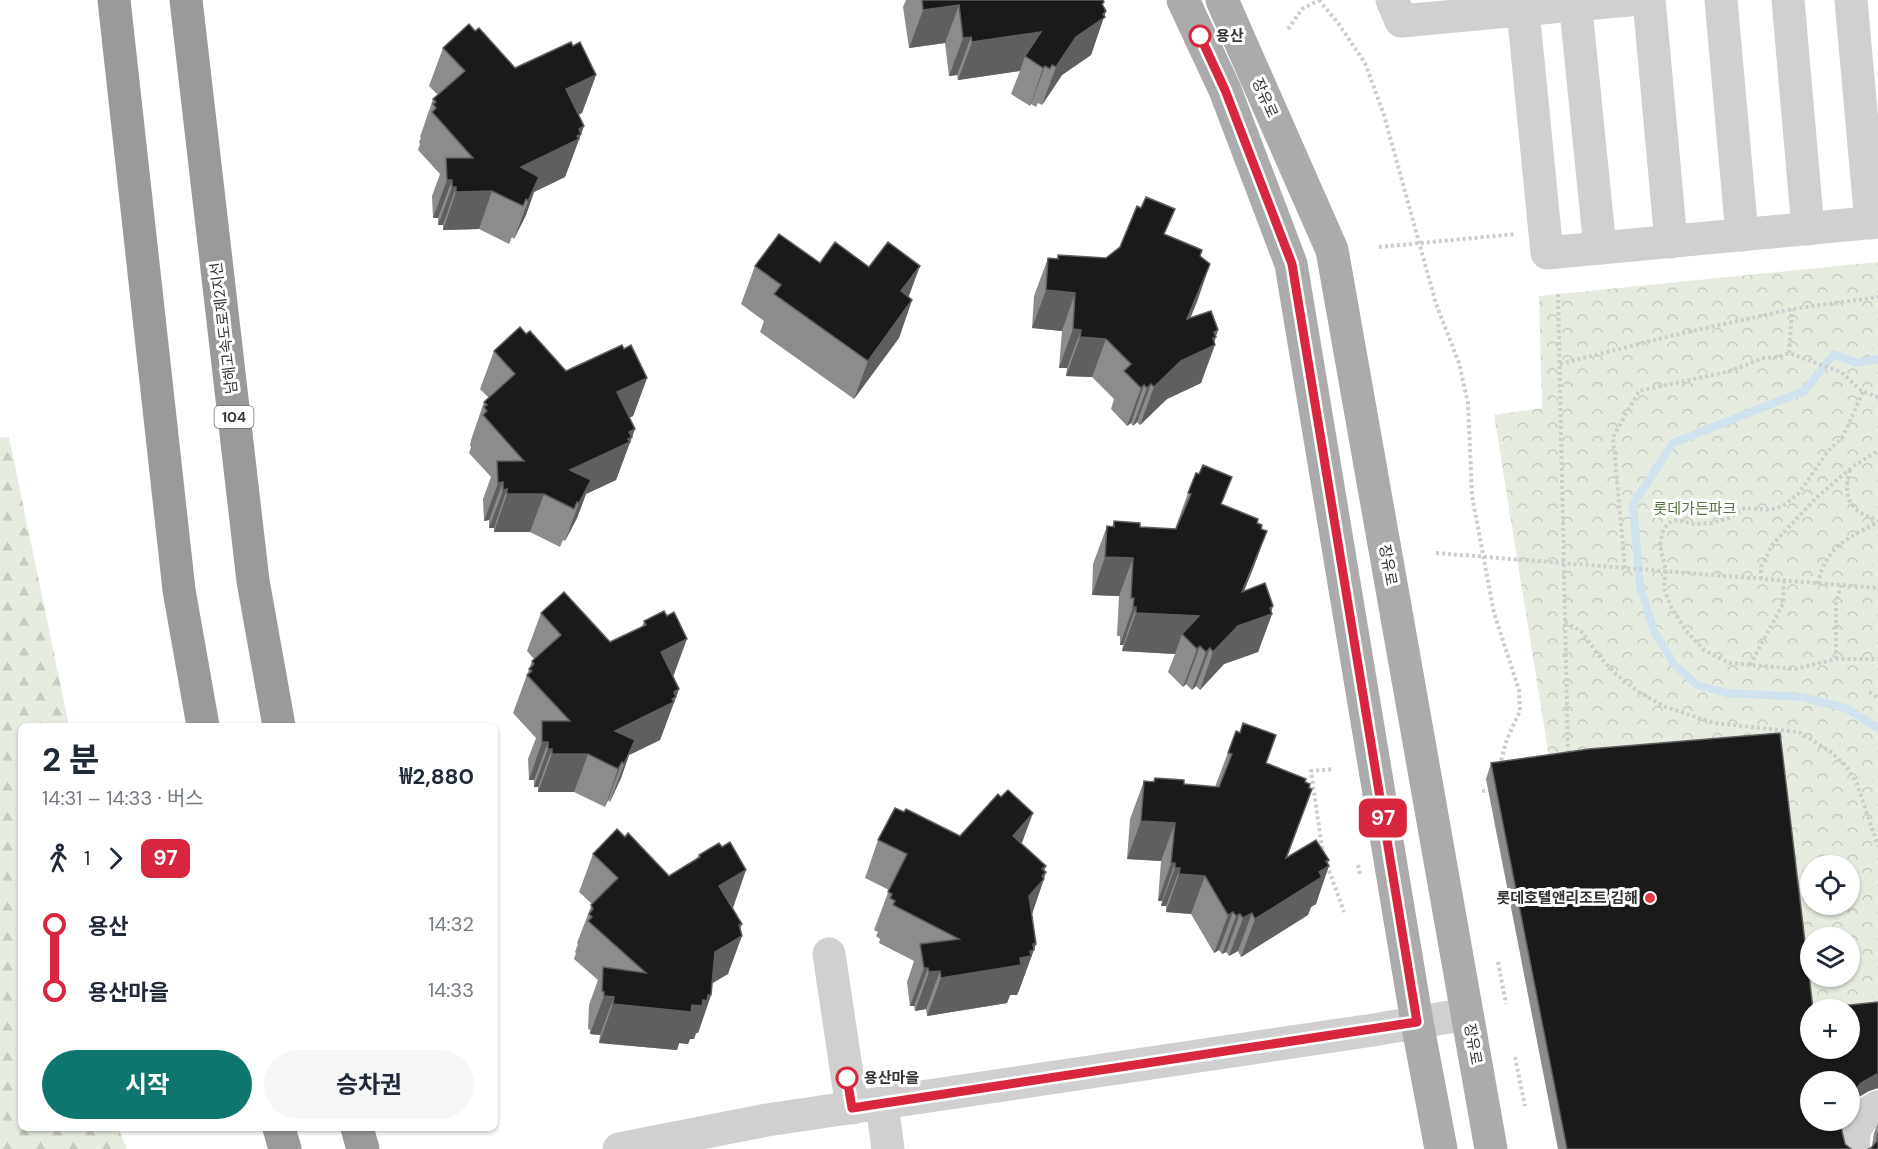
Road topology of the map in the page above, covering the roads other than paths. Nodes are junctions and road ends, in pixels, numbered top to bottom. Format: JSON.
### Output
{"nodes":[{"id":1,"x":1183,"y":0,"type":"edge"},
{"id":2,"x":1222,"y":0,"type":"edge"},
{"id":3,"x":1392,"y":0,"type":"edge"},
{"id":4,"x":1629,"y":0,"type":"edge"},
{"id":5,"x":1649,"y":0,"type":"edge"},
{"id":6,"x":1720,"y":0,"type":"edge"},
{"id":7,"x":1788,"y":0,"type":"edge"},
{"id":8,"x":1851,"y":0,"type":"edge"},
{"id":9,"x":1575,"y":2,"type":"edge"},
{"id":10,"x":1523,"y":5,"type":"edge"},
{"id":11,"x":115,"y":7,"type":"edge"},
{"id":12,"x":1464,"y":7,"type":"edge"},
{"id":13,"x":187,"y":11,"type":"edge"},
{"id":14,"x":1875,"y":223,"type":"edge"},
{"id":15,"x":1808,"y":229,"type":"junction"},
{"id":16,"x":1742,"y":235,"type":"junction"},
{"id":17,"x":1671,"y":242,"type":"junction"},
{"id":18,"x":1600,"y":248,"type":"junction"},
{"id":19,"x":203,"y":723,"type":"edge"},
{"id":20,"x":278,"y":723,"type":"edge"},
{"id":21,"x":828,"y":954,"type":"dead end"},
{"id":22,"x":1467,"y":1014,"type":"junction"},
{"id":23,"x":1417,"y":1022,"type":"junction"},
{"id":24,"x":867,"y":1106,"type":"junction"},
{"id":25,"x":1878,"y":1107,"type":"edge"},
{"id":26,"x":280,"y":1131,"type":"edge"},
{"id":27,"x":358,"y":1131,"type":"edge"},
{"id":28,"x":285,"y":1149,"type":"edge"},
{"id":29,"x":363,"y":1149,"type":"edge"},
{"id":30,"x":619,"y":1149,"type":"edge"},
{"id":31,"x":888,"y":1149,"type":"edge"},
{"id":32,"x":1441,"y":1149,"type":"edge"},
{"id":33,"x":1491,"y":1149,"type":"edge"},
{"id":34,"x":1854,"y":1149,"type":"edge"}],
"edges":[{"from":1,"to":23,"type":"main road"},
{"from":2,"to":22,"type":"main road","name":"장유로"},
{"from":3,"to":12,"type":"street"},
{"from":4,"to":9,"type":"street"},
{"from":5,"to":17,"type":"street"},
{"from":6,"to":16,"type":"street"},
{"from":7,"to":15,"type":"street"},
{"from":8,"to":14,"type":"street"},
{"from":9,"to":10,"type":"street"},
{"from":9,"to":18,"type":"street"},
{"from":10,"to":12,"type":"street"},
{"from":10,"to":18,"type":"street"},
{"from":11,"to":19,"type":"highway"},
{"from":13,"to":20,"type":"highway","name":"남해고속도로제2지선","number":"104"},
{"from":14,"to":15,"type":"street"},
{"from":15,"to":16,"type":"street"},
{"from":16,"to":17,"type":"street"},
{"from":17,"to":18,"type":"street"},
{"from":21,"to":24,"type":"street"},
{"from":22,"to":23,"type":"street"},
{"from":22,"to":33,"type":"main road","name":"장유로"},
{"from":23,"to":24,"type":"street"},
{"from":23,"to":32,"type":"main road"},
{"from":24,"to":30,"type":"street"},
{"from":24,"to":31,"type":"street"},
{"from":25,"to":34,"type":"street"},
{"from":26,"to":28,"type":"highway"},
{"from":27,"to":29,"type":"highway"}]}
